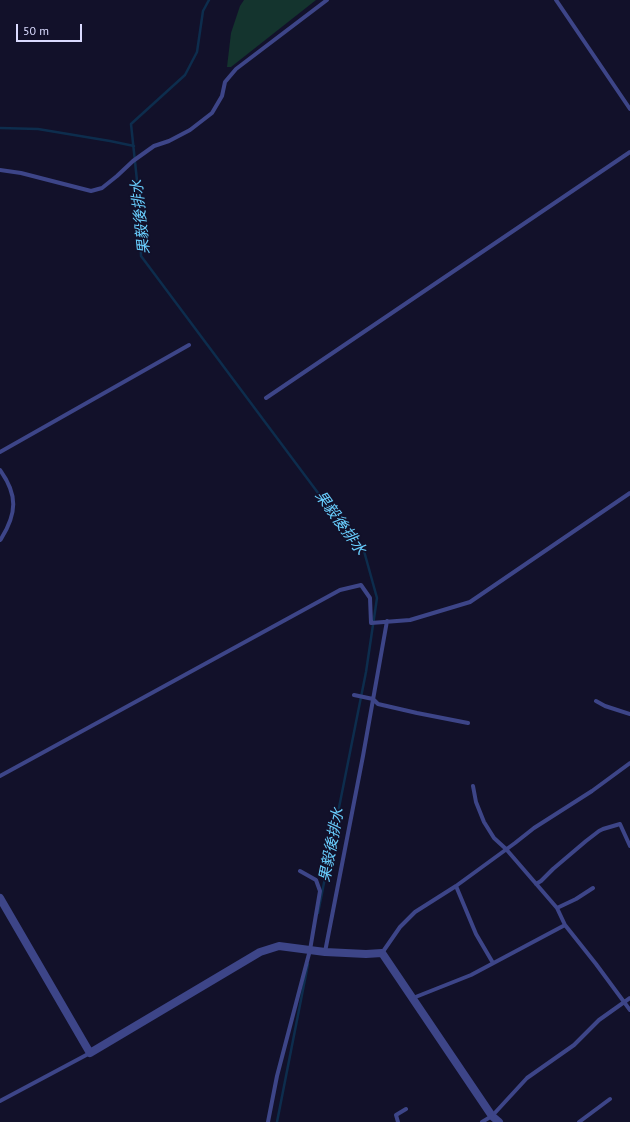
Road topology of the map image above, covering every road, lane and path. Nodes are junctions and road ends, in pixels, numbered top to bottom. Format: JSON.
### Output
{"nodes":[{"id":1,"x":327,"y":0,"type":"edge"},
{"id":2,"x":556,"y":0,"type":"edge"},
{"id":3,"x":630,"y":109,"type":"edge"},
{"id":4,"x":630,"y":152,"type":"edge"},
{"id":5,"x":0,"y":170,"type":"edge"},
{"id":6,"x":189,"y":344,"type":"dead end"},
{"id":7,"x":266,"y":398,"type":"dead end"},
{"id":8,"x":0,"y":452,"type":"edge"},
{"id":9,"x":0,"y":470,"type":"edge"},
{"id":10,"x":630,"y":493,"type":"edge"},
{"id":11,"x":0,"y":540,"type":"edge"},
{"id":12,"x":387,"y":621,"type":"junction"},
{"id":13,"x":354,"y":695,"type":"dead end"},
{"id":14,"x":373,"y":699,"type":"junction"},
{"id":15,"x":596,"y":701,"type":"dead end"},
{"id":16,"x":630,"y":714,"type":"edge"},
{"id":17,"x":468,"y":723,"type":"dead end"},
{"id":18,"x":630,"y":763,"type":"edge"},
{"id":19,"x":0,"y":776,"type":"edge"},
{"id":20,"x":473,"y":786,"type":"dead end"},
{"id":21,"x":630,"y":846,"type":"edge"},
{"id":22,"x":506,"y":849,"type":"junction"},
{"id":23,"x":300,"y":871,"type":"dead end"},
{"id":24,"x":536,"y":884,"type":"junction"},
{"id":25,"x":456,"y":886,"type":"junction"},
{"id":26,"x":593,"y":888,"type":"dead end"},
{"id":27,"x":0,"y":898,"type":"edge"},
{"id":28,"x":557,"y":908,"type":"junction"},
{"id":29,"x":565,"y":925,"type":"junction"},
{"id":30,"x":310,"y":950,"type":"junction"},
{"id":31,"x":325,"y":952,"type":"junction"},
{"id":32,"x":382,"y":953,"type":"junction"},
{"id":33,"x":493,"y":963,"type":"junction"},
{"id":34,"x":413,"y":998,"type":"junction"},
{"id":35,"x":630,"y":998,"type":"edge"},
{"id":36,"x":625,"y":1002,"type":"junction"},
{"id":37,"x":630,"y":1010,"type":"edge"},
{"id":38,"x":90,"y":1053,"type":"junction"},
{"id":39,"x":610,"y":1099,"type":"dead end"},
{"id":40,"x":0,"y":1101,"type":"edge"},
{"id":41,"x":406,"y":1109,"type":"dead end"},
{"id":42,"x":492,"y":1116,"type":"junction"},
{"id":43,"x":268,"y":1122,"type":"edge"},
{"id":44,"x":398,"y":1122,"type":"edge"},
{"id":45,"x":482,"y":1122,"type":"edge"},
{"id":46,"x":499,"y":1122,"type":"edge"},
{"id":47,"x":579,"y":1122,"type":"edge"}],
"edges":[{"from":1,"to":5,"type":"lane"},
{"from":2,"to":3,"type":"lane"},
{"from":4,"to":7,"type":"lane"},
{"from":6,"to":8,"type":"lane"},
{"from":9,"to":11,"type":"lane"},
{"from":10,"to":12,"type":"lane"},
{"from":12,"to":14,"type":"lane"},
{"from":12,"to":19,"type":"lane"},
{"from":13,"to":14,"type":"lane"},
{"from":14,"to":17,"type":"lane"},
{"from":14,"to":31,"type":"lane"},
{"from":15,"to":16,"type":"lane"},
{"from":18,"to":22,"type":"lane"},
{"from":20,"to":22,"type":"lane"},
{"from":21,"to":24,"type":"lane"},
{"from":22,"to":24,"type":"lane"},
{"from":22,"to":25,"type":"lane"},
{"from":23,"to":30,"type":"lane"},
{"from":24,"to":28,"type":"lane"},
{"from":25,"to":32,"type":"lane"},
{"from":25,"to":33,"type":"lane"},
{"from":26,"to":28,"type":"lane"},
{"from":27,"to":38,"type":"street"},
{"from":28,"to":29,"type":"lane"},
{"from":29,"to":33,"type":"lane"},
{"from":29,"to":36,"type":"lane"},
{"from":30,"to":31,"type":"street"},
{"from":30,"to":38,"type":"street"},
{"from":30,"to":43,"type":"lane"},
{"from":31,"to":32,"type":"street"},
{"from":32,"to":34,"type":"street"},
{"from":33,"to":34,"type":"lane"},
{"from":34,"to":42,"type":"street"},
{"from":35,"to":36,"type":"lane"},
{"from":36,"to":37,"type":"lane"},
{"from":36,"to":42,"type":"lane"},
{"from":38,"to":40,"type":"lane"},
{"from":39,"to":47,"type":"lane"},
{"from":41,"to":44,"type":"lane"},
{"from":42,"to":45,"type":"lane"},
{"from":42,"to":46,"type":"street"}]}
